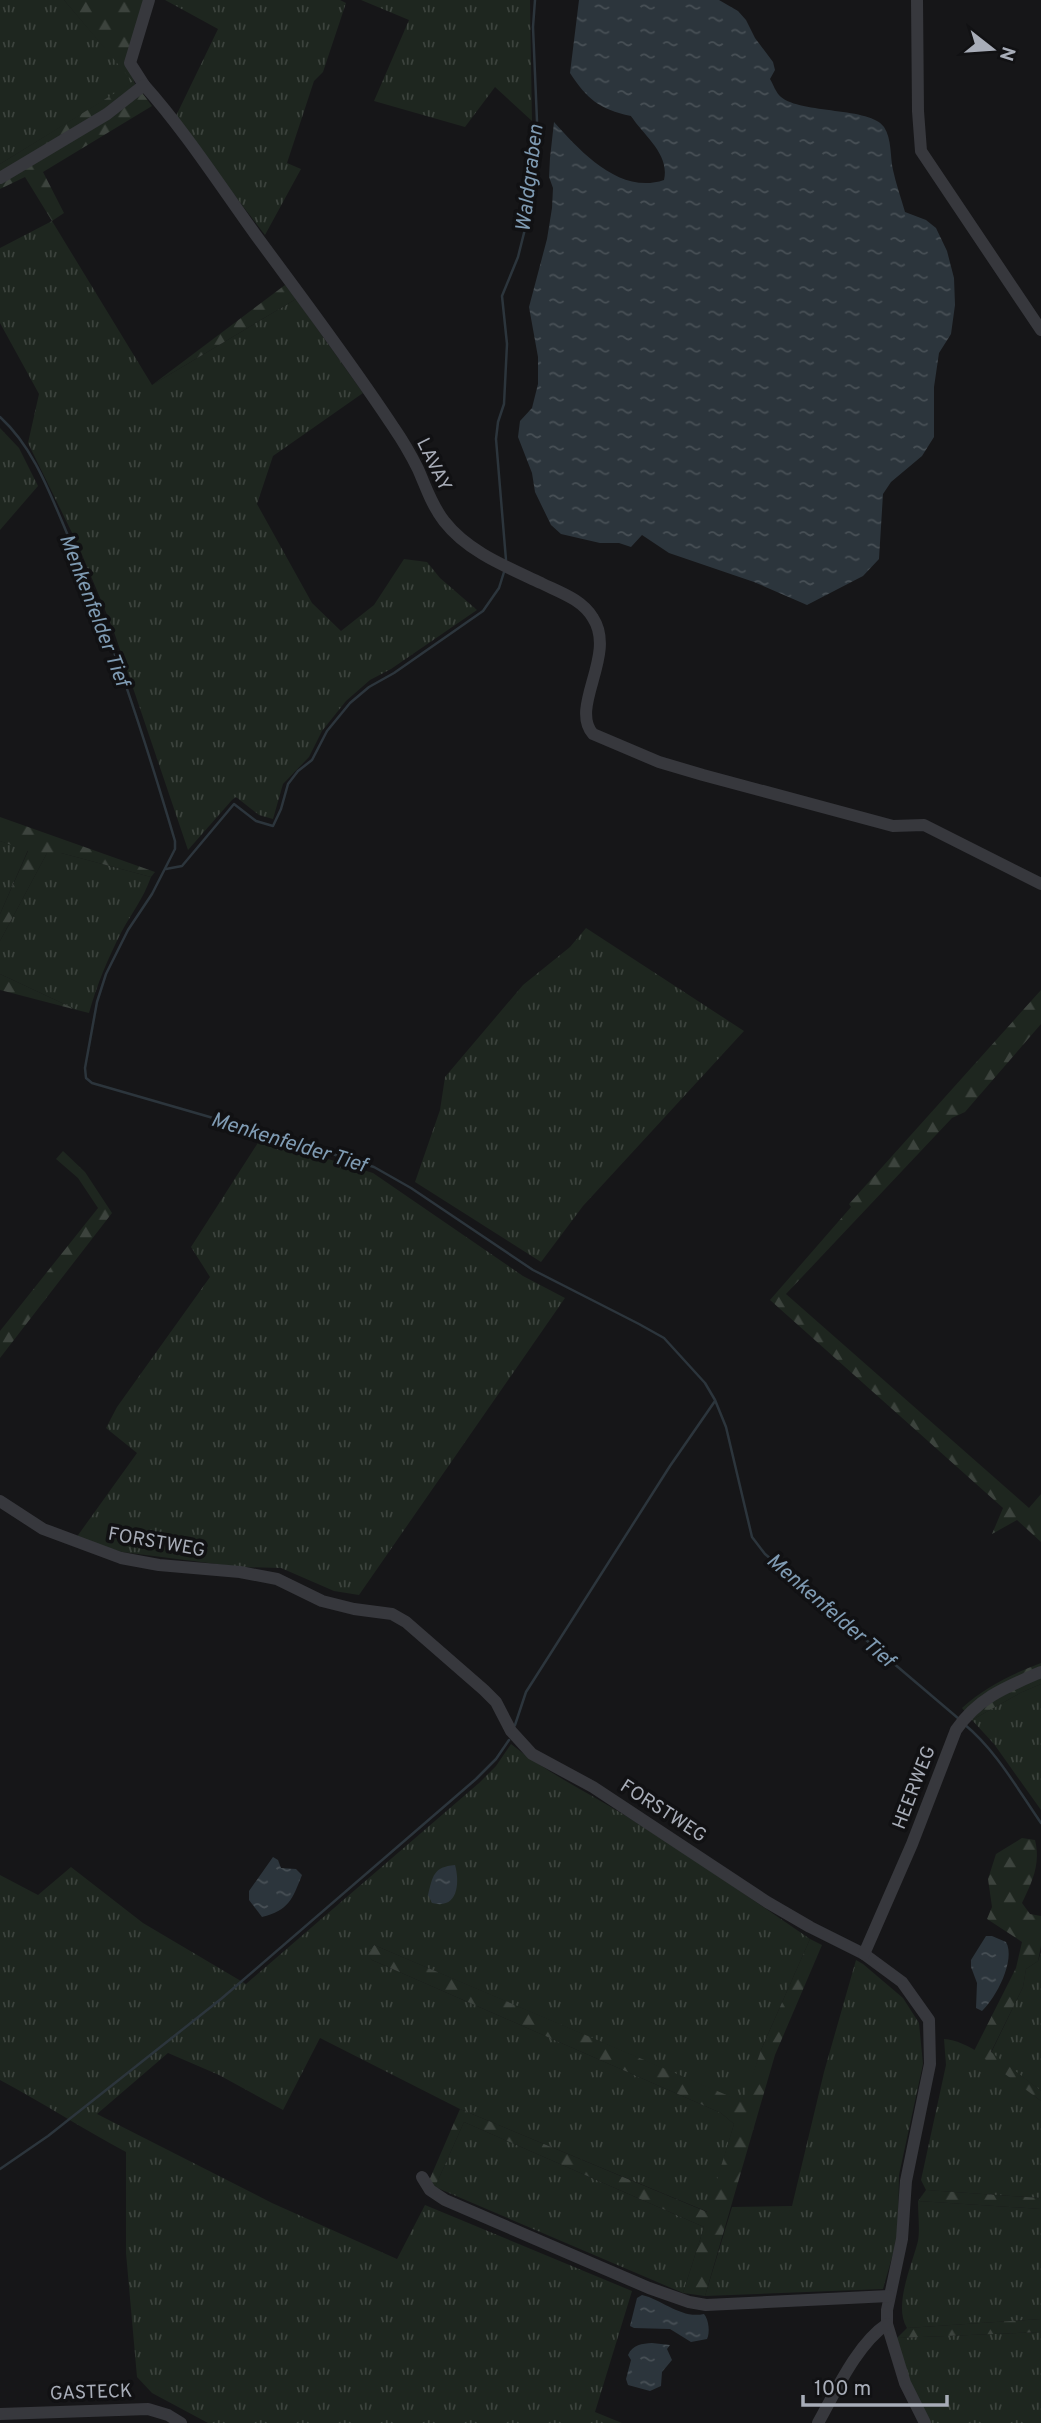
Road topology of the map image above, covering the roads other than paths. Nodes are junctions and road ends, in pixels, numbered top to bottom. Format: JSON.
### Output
{"nodes":[{"id":1,"x":149,"y":0,"type":"edge"},
{"id":2,"x":917,"y":0,"type":"edge"},
{"id":3,"x":144,"y":85,"type":"junction"},
{"id":4,"x":0,"y":178,"type":"edge"},
{"id":5,"x":1041,"y":330,"type":"edge"},
{"id":6,"x":1041,"y":884,"type":"edge"},
{"id":7,"x":0,"y":1502,"type":"edge"},
{"id":8,"x":1041,"y":1672,"type":"edge"},
{"id":9,"x":864,"y":1954,"type":"junction"},
{"id":10,"x":422,"y":2178,"type":"dead end"},
{"id":11,"x":889,"y":2296,"type":"junction"},
{"id":12,"x":887,"y":2324,"type":"junction"},
{"id":13,"x":0,"y":2414,"type":"edge"},
{"id":14,"x":181,"y":2423,"type":"edge"},
{"id":15,"x":818,"y":2423,"type":"edge"},
{"id":16,"x":925,"y":2423,"type":"edge"}],
"edges":[{"from":1,"to":3,"type":"street","name":"LAVAY"},
{"from":2,"to":5,"type":"street"},
{"from":3,"to":4,"type":"street"},
{"from":3,"to":6,"type":"street","name":"LAVAY"},
{"from":7,"to":9,"type":"street","name":"FORSTWEG"},
{"from":8,"to":9,"type":"street","name":"HEERWEG"},
{"from":9,"to":11,"type":"street","name":"FORSTWEG"},
{"from":10,"to":11,"type":"street"},
{"from":11,"to":12,"type":"street","name":"FORSTWEG"},
{"from":12,"to":15,"type":"street"},
{"from":12,"to":16,"type":"street","name":"FORSTWEG"},
{"from":13,"to":14,"type":"street","name":"GASTECK"}]}
